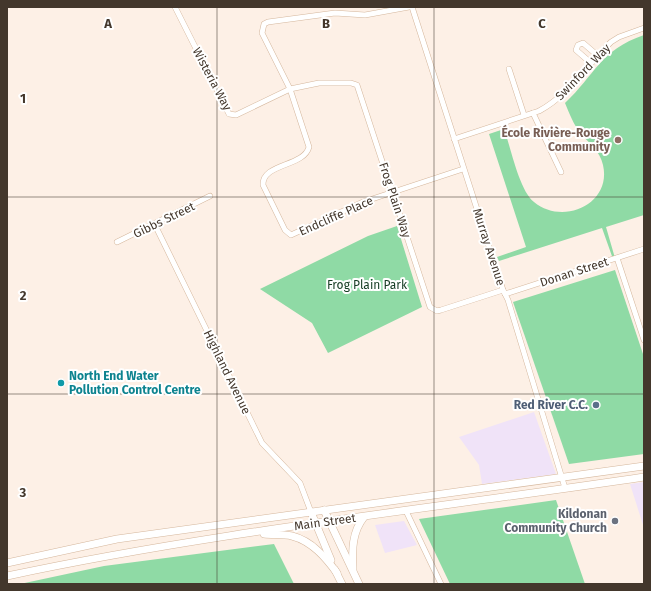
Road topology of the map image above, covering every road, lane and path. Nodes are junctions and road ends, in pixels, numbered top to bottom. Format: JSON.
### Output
{"nodes":[{"id":1,"x":175,"y":7,"type":"edge"},
{"id":2,"x":333,"y":7,"type":"edge"},
{"id":3,"x":411,"y":7,"type":"edge"},
{"id":4,"x":335,"y":13,"type":"junction"},
{"id":5,"x":644,"y":28,"type":"edge"},
{"id":6,"x":597,"y":55,"type":"junction"},
{"id":7,"x":591,"y":63,"type":"junction"},
{"id":8,"x":509,"y":69,"type":"dead end"},
{"id":9,"x":290,"y":89,"type":"junction"},
{"id":10,"x":533,"y":113,"type":"junction"},
{"id":11,"x":524,"y":115,"type":"junction"},
{"id":12,"x":454,"y":138,"type":"junction"},
{"id":13,"x":464,"y":169,"type":"junction"},
{"id":14,"x":561,"y":172,"type":"dead end"},
{"id":15,"x":393,"y":192,"type":"junction"},
{"id":16,"x":210,"y":196,"type":"dead end"},
{"id":17,"x":155,"y":224,"type":"junction"},
{"id":18,"x":117,"y":242,"type":"dead end"},
{"id":19,"x":644,"y":249,"type":"edge"},
{"id":20,"x":617,"y":258,"type":"junction"},
{"id":21,"x":504,"y":292,"type":"junction"},
{"id":22,"x":644,"y":340,"type":"edge"},
{"id":23,"x":644,"y":466,"type":"edge"},
{"id":24,"x":562,"y":477,"type":"junction"},
{"id":25,"x":644,"y":477,"type":"edge"},
{"id":26,"x":565,"y":488,"type":"junction"},
{"id":27,"x":324,"y":510,"type":"junction"},
{"id":28,"x":406,"y":511,"type":"junction"},
{"id":29,"x":311,"y":512,"type":"junction"},
{"id":30,"x":364,"y":517,"type":"junction"},
{"id":31,"x":328,"y":521,"type":"junction"},
{"id":32,"x":315,"y":523,"type":"junction"},
{"id":33,"x":254,"y":533,"type":"junction"},
{"id":34,"x":7,"y":563,"type":"edge"},
{"id":35,"x":354,"y":573,"type":"junction"},
{"id":36,"x":337,"y":574,"type":"junction"},
{"id":37,"x":7,"y":576,"type":"edge"},
{"id":38,"x":342,"y":584,"type":"edge"},
{"id":39,"x":359,"y":584,"type":"edge"},
{"id":40,"x":442,"y":584,"type":"edge"}],
"edges":[{"from":1,"to":9,"type":"street","name":"Wisteria Way"},
{"from":2,"to":4,"type":"street"},
{"from":3,"to":4,"type":"street"},
{"from":3,"to":12,"type":"street","name":"Murray Avenue"},
{"from":4,"to":9,"type":"street"},
{"from":5,"to":6,"type":"street","name":"Swinford Way"},
{"from":6,"to":7,"type":"street","name":"Swinford Way"},
{"from":6,"to":7,"type":"street"},
{"from":7,"to":10,"type":"street","name":"Swinford Way"},
{"from":8,"to":11,"type":"street"},
{"from":9,"to":15,"type":"street","name":"Frog Plain Way"},
{"from":9,"to":15,"type":"street","name":"Endcliffe Place"},
{"from":10,"to":11,"type":"street","name":"Swinford Way"},
{"from":10,"to":14,"type":"street"},
{"from":11,"to":12,"type":"street","name":"Swinford Way"},
{"from":12,"to":13,"type":"street","name":"Murray Avenue"},
{"from":13,"to":15,"type":"street","name":"Endcliffe Place"},
{"from":13,"to":21,"type":"street","name":"Murray Avenue"},
{"from":15,"to":21,"type":"street","name":"Frog Plain Way"},
{"from":16,"to":17,"type":"street","name":"Gibbs Street"},
{"from":17,"to":18,"type":"street","name":"Gibbs Street"},
{"from":17,"to":29,"type":"street","name":"Highland Avenue"},
{"from":19,"to":20,"type":"street","name":"Donan Street"},
{"from":20,"to":21,"type":"street","name":"Donan Street"},
{"from":20,"to":22,"type":"street"},
{"from":21,"to":24,"type":"street","name":"Murray Avenue"},
{"from":23,"to":24,"type":"main road","name":"Main Street"},
{"from":24,"to":26,"type":"street","name":"Murray Avenue"},
{"from":24,"to":27,"type":"main road","name":"Main Street"},
{"from":25,"to":26,"type":"main road","name":"Main Street"},
{"from":26,"to":28,"type":"main road","name":"Main Street"},
{"from":27,"to":29,"type":"main road","name":"Main Street"},
{"from":27,"to":31,"type":"main road"},
{"from":28,"to":30,"type":"main road","name":"Main Street"},
{"from":28,"to":40,"type":"street"},
{"from":29,"to":32,"type":"main road"},
{"from":29,"to":34,"type":"main road","name":"Main Street"},
{"from":30,"to":31,"type":"main road","name":"Main Street"},
{"from":30,"to":35,"type":"main road"},
{"from":31,"to":32,"type":"main road","name":"Main Street"},
{"from":31,"to":35,"type":"main road"},
{"from":32,"to":33,"type":"main road","name":"Main Street"},
{"from":32,"to":36,"type":"main road"},
{"from":33,"to":36,"type":"main road"},
{"from":33,"to":37,"type":"main road","name":"Main Street"},
{"from":35,"to":39,"type":"main road"},
{"from":36,"to":38,"type":"main road"}]}
